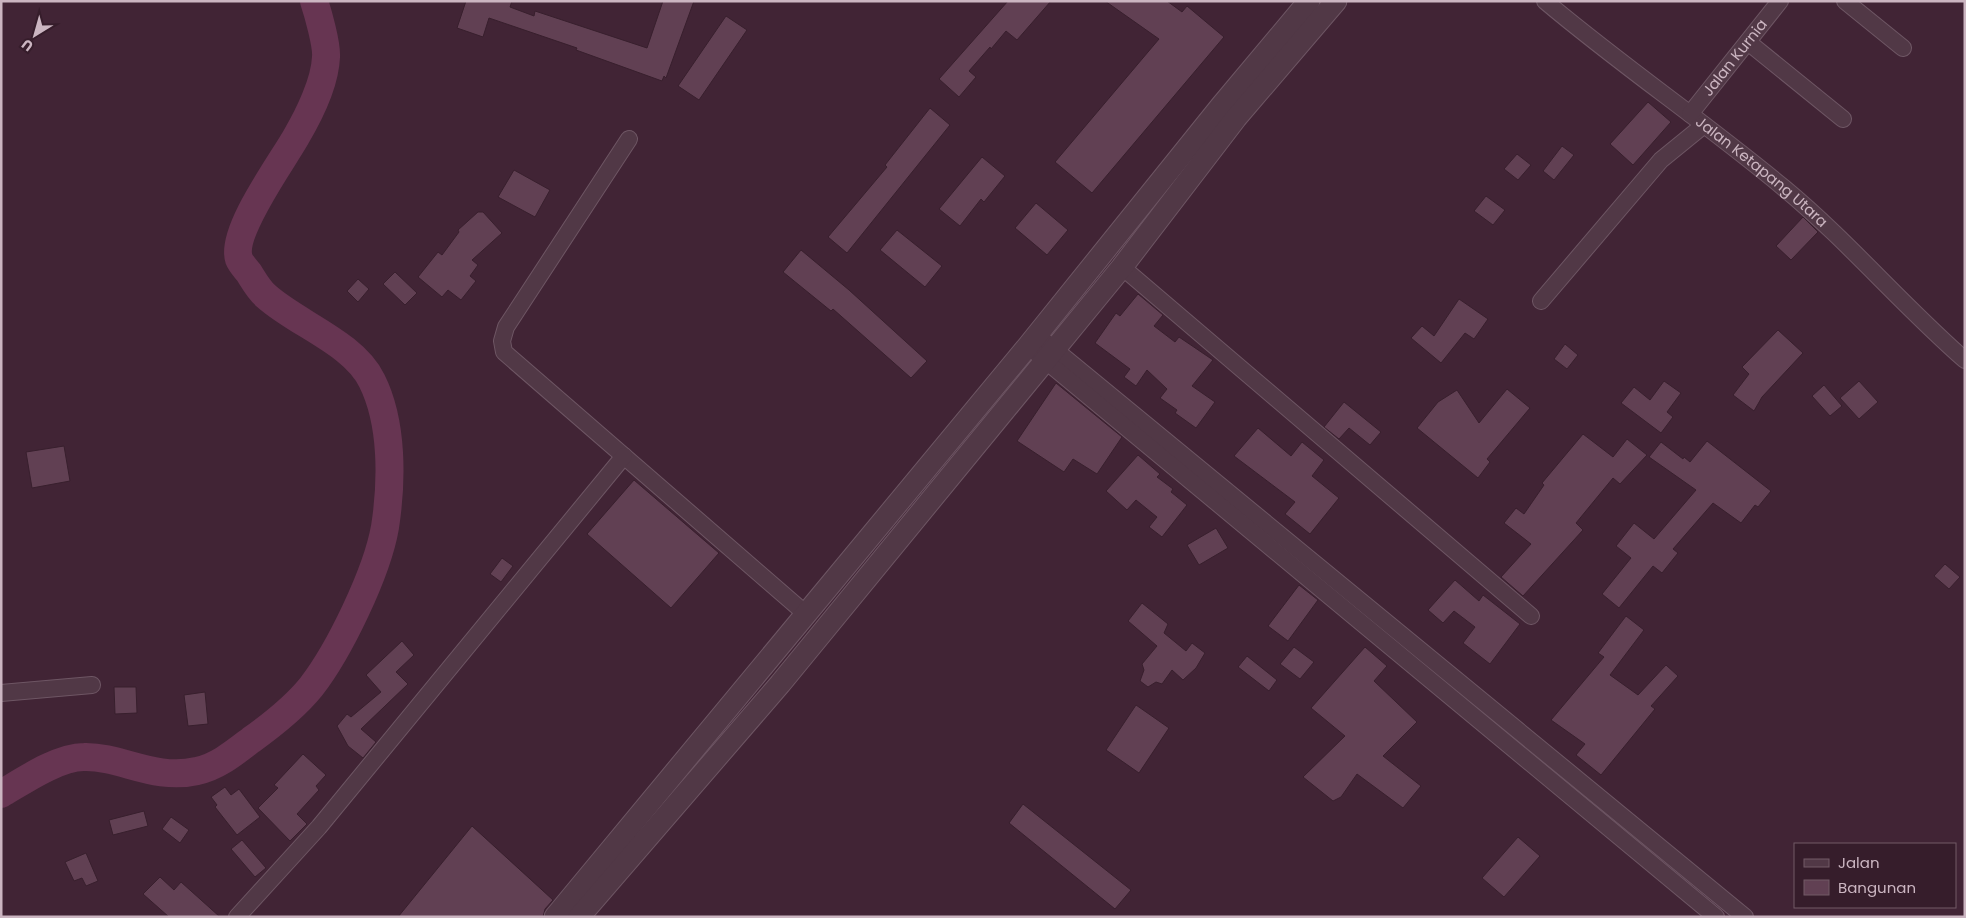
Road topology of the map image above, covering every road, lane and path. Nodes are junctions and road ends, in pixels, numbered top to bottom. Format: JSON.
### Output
{"nodes":[{"id":1,"x":1309,"y":1,"type":"edge"},
{"id":2,"x":1336,"y":1,"type":"edge"},
{"id":3,"x":1544,"y":1,"type":"edge"},
{"id":4,"x":1780,"y":1,"type":"edge"},
{"id":5,"x":1845,"y":1,"type":"edge"},
{"id":6,"x":1748,"y":42,"type":"junction"},
{"id":7,"x":1903,"y":48,"type":"dead end"},
{"id":8,"x":1229,"y":112,"type":"junction"},
{"id":9,"x":1690,"y":114,"type":"junction"},
{"id":10,"x":1843,"y":119,"type":"dead end"},
{"id":11,"x":1704,"y":126,"type":"junction"},
{"id":12,"x":629,"y":138,"type":"dead end"},
{"id":13,"x":1122,"y":267,"type":"junction"},
{"id":14,"x":1541,"y":301,"type":"dead end"},
{"id":15,"x":1032,"y":341,"type":"junction"},
{"id":16,"x":1050,"y":355,"type":"junction"},
{"id":17,"x":1965,"y":360,"type":"edge"},
{"id":18,"x":624,"y":456,"type":"junction"},
{"id":19,"x":806,"y":614,"type":"junction"},
{"id":20,"x":1531,"y":616,"type":"dead end"},
{"id":21,"x":92,"y":686,"type":"dead end"},
{"id":22,"x":1,"y":693,"type":"edge"},
{"id":23,"x":1486,"y":715,"type":"junction"},
{"id":24,"x":237,"y":917,"type":"edge"},
{"id":25,"x":554,"y":917,"type":"edge"},
{"id":26,"x":579,"y":917,"type":"edge"},
{"id":27,"x":1716,"y":917,"type":"edge"},
{"id":28,"x":1745,"y":917,"type":"edge"}],
"edges":[{"from":1,"to":8,"type":"street"},
{"from":2,"to":8,"type":"street"},
{"from":3,"to":9,"type":"street","name":"Jalan Ketapang Utara"},
{"from":4,"to":6,"type":"street","name":"Jalan Kurnia"},
{"from":5,"to":7,"type":"street"},
{"from":6,"to":9,"type":"street","name":"Jalan Kurnia"},
{"from":6,"to":10,"type":"street"},
{"from":8,"to":13,"type":"street"},
{"from":8,"to":15,"type":"street"},
{"from":9,"to":11,"type":"street","name":"Jalan Ketapang Utara"},
{"from":11,"to":14,"type":"street"},
{"from":11,"to":17,"type":"street","name":"Jalan Ketapang Utara"},
{"from":12,"to":18,"type":"street"},
{"from":13,"to":16,"type":"street"},
{"from":13,"to":20,"type":"street"},
{"from":15,"to":16,"type":"street"},
{"from":15,"to":19,"type":"street"},
{"from":16,"to":23,"type":"street"},
{"from":16,"to":26,"type":"street"},
{"from":18,"to":19,"type":"street"},
{"from":18,"to":24,"type":"street"},
{"from":19,"to":25,"type":"street"},
{"from":21,"to":22,"type":"street"},
{"from":23,"to":27,"type":"street"},
{"from":23,"to":28,"type":"street"}]}
